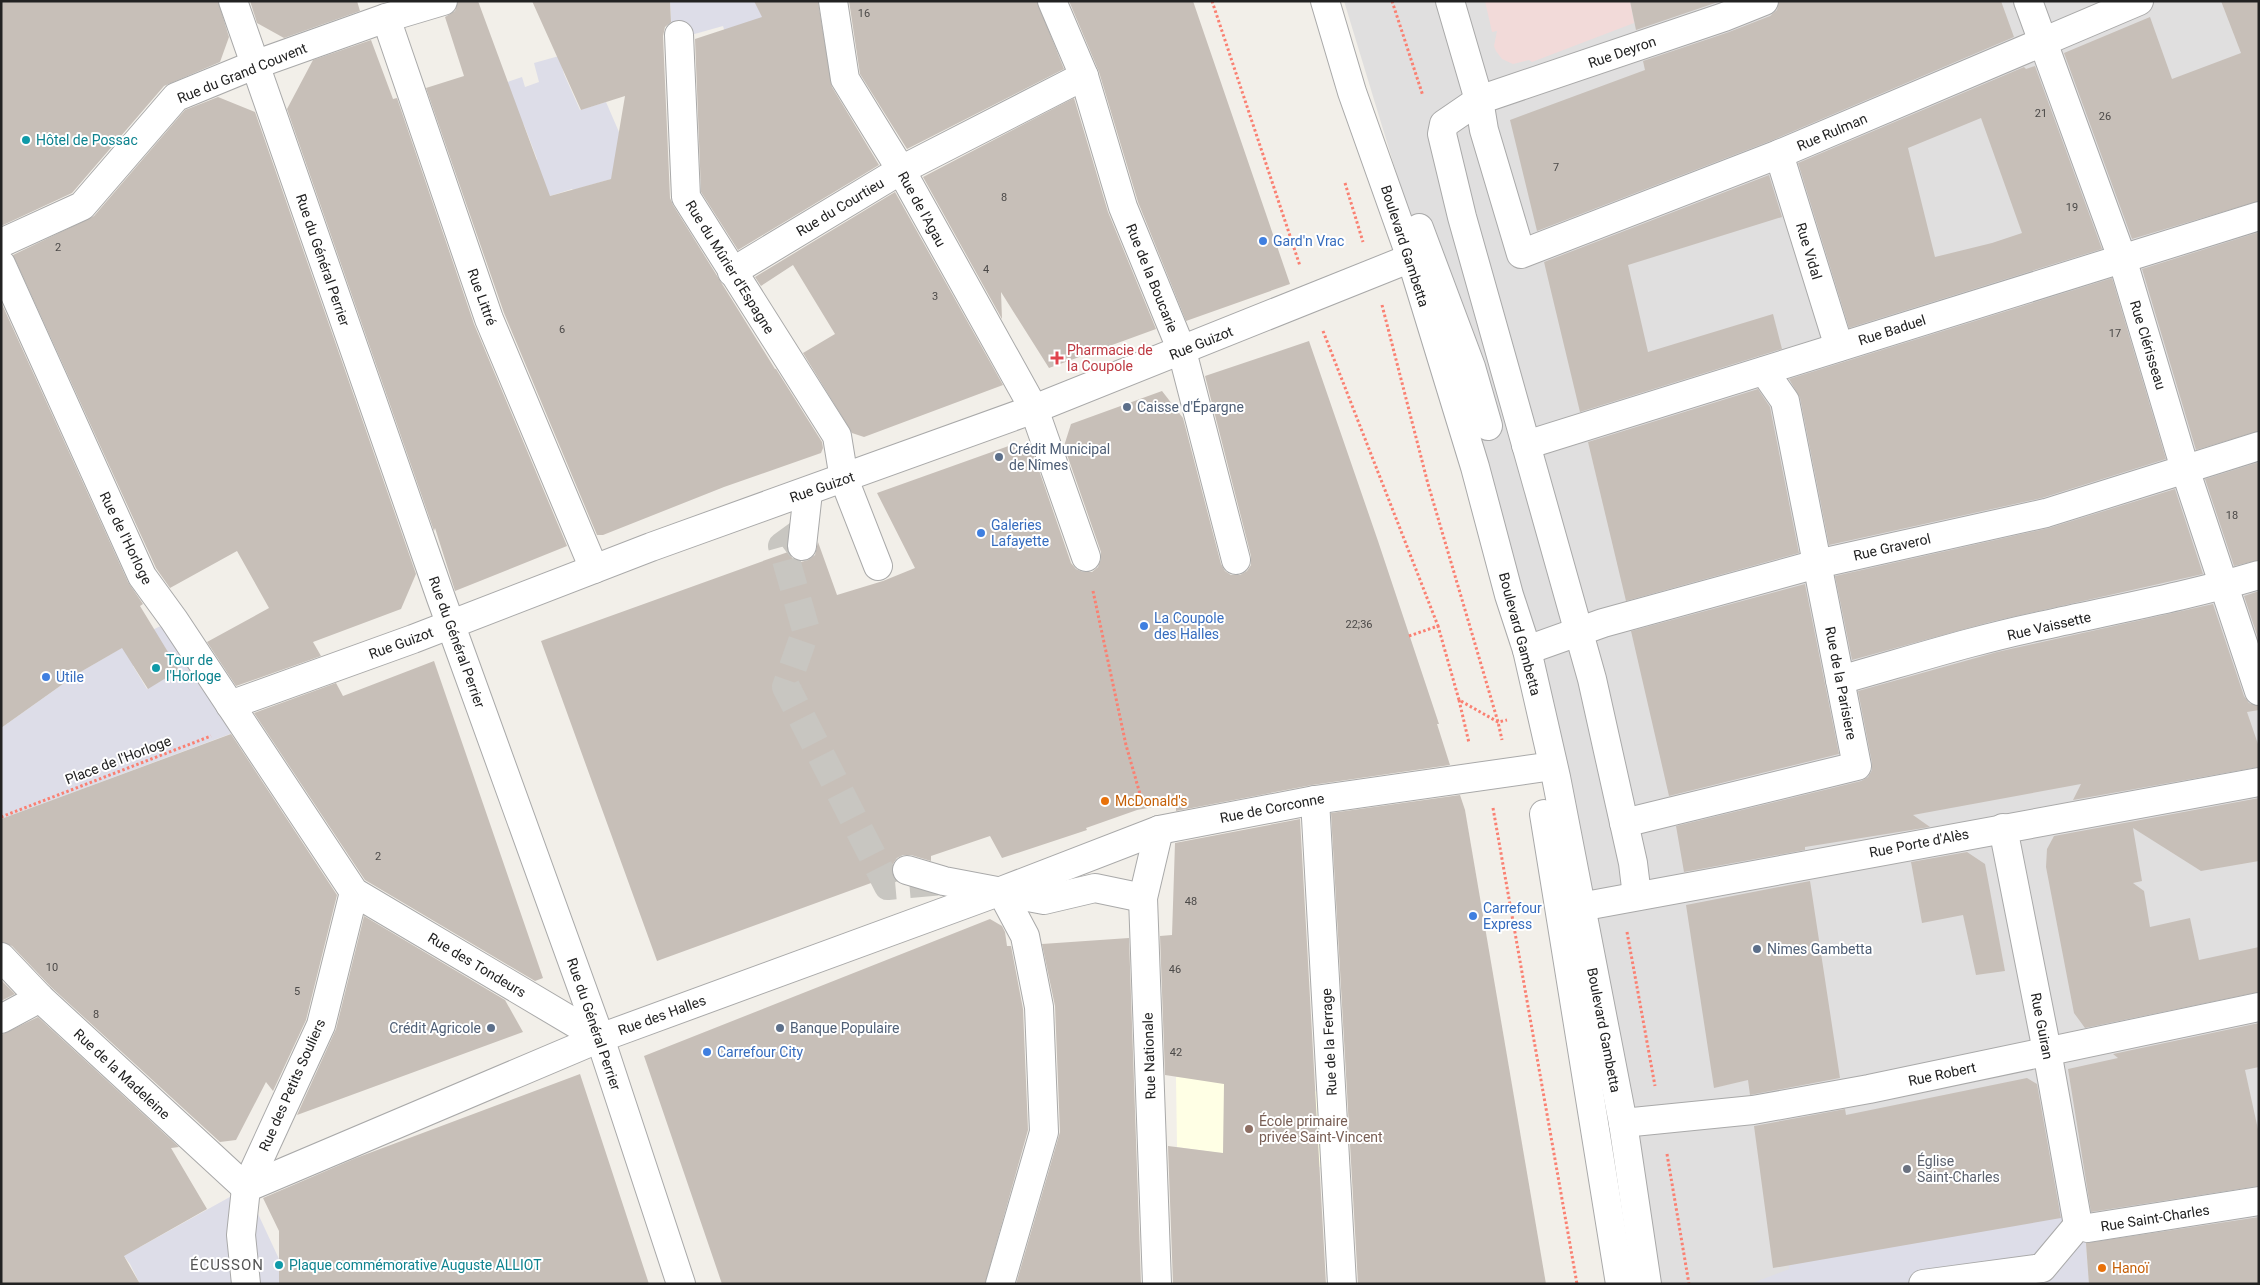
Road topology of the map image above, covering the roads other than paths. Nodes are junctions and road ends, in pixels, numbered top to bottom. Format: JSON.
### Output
{"nodes":[{"id":1,"x":232,"y":1,"type":"edge"},
{"id":2,"x":443,"y":1,"type":"edge"},
{"id":3,"x":833,"y":1,"type":"edge"},
{"id":4,"x":1052,"y":1,"type":"edge"},
{"id":5,"x":1310,"y":1,"type":"edge"},
{"id":6,"x":1325,"y":1,"type":"edge"},
{"id":7,"x":1450,"y":1,"type":"edge"},
{"id":8,"x":1764,"y":1,"type":"edge"},
{"id":9,"x":2028,"y":1,"type":"edge"},
{"id":10,"x":2139,"y":1,"type":"edge"},
{"id":11,"x":386,"y":18,"type":"junction"},
{"id":12,"x":679,"y":35,"type":"dead end"},
{"id":13,"x":2044,"y":42,"type":"junction"},
{"id":14,"x":254,"y":65,"type":"junction"},
{"id":15,"x":1084,"y":76,"type":"junction"},
{"id":16,"x":1352,"y":92,"type":"junction"},
{"id":17,"x":1479,"y":100,"type":"junction"},
{"id":18,"x":1779,"y":154,"type":"junction"},
{"id":19,"x":900,"y":170,"type":"junction"},
{"id":20,"x":2259,"y":216,"type":"edge"},
{"id":21,"x":1,"y":243,"type":"edge"},
{"id":22,"x":2122,"y":258,"type":"junction"},
{"id":23,"x":1403,"y":262,"type":"junction"},
{"id":24,"x":1,"y":264,"type":"edge"},
{"id":25,"x":732,"y":272,"type":"junction"},
{"id":26,"x":1839,"y":347,"type":"junction"},
{"id":27,"x":1182,"y":351,"type":"junction"},
{"id":28,"x":1764,"y":371,"type":"junction"},
{"id":29,"x":1034,"y":410,"type":"junction"},
{"id":30,"x":1488,"y":426,"type":"dead end"},
{"id":31,"x":1526,"y":445,"type":"junction"},
{"id":32,"x":2259,"y":446,"type":"edge"},
{"id":33,"x":2185,"y":469,"type":"junction"},
{"id":34,"x":844,"y":479,"type":"junction"},
{"id":35,"x":808,"y":492,"type":"junction"},
{"id":36,"x":802,"y":546,"type":"dead end"},
{"id":37,"x":1086,"y":557,"type":"road end"},
{"id":38,"x":1236,"y":560,"type":"dead end"},
{"id":39,"x":1818,"y":564,"type":"junction"},
{"id":40,"x":878,"y":566,"type":"dead end"},
{"id":41,"x":594,"y":569,"type":"junction"},
{"id":42,"x":2259,"y":575,"type":"edge"},
{"id":43,"x":2223,"y":586,"type":"junction"},
{"id":44,"x":451,"y":625,"type":"junction"},
{"id":45,"x":1579,"y":632,"type":"junction"},
{"id":46,"x":1526,"y":650,"type":"junction"},
{"id":47,"x":1840,"y":680,"type":"junction"},
{"id":48,"x":2259,"y":691,"type":"edge"},
{"id":49,"x":236,"y":715,"type":"junction"},
{"id":50,"x":1545,"y":768,"type":"junction"},
{"id":51,"x":2259,"y":782,"type":"edge"},
{"id":52,"x":1315,"y":800,"type":"junction"},
{"id":53,"x":1624,"y":823,"type":"junction"},
{"id":54,"x":2003,"y":828,"type":"junction"},
{"id":55,"x":1155,"y":832,"type":"junction"},
{"id":56,"x":907,"y":870,"type":"dead end"},
{"id":57,"x":1001,"y":891,"type":"junction"},
{"id":58,"x":354,"y":892,"type":"junction"},
{"id":59,"x":1637,"y":896,"type":"junction"},
{"id":60,"x":1143,"y":898,"type":"junction"},
{"id":61,"x":1580,"y":907,"type":"junction"},
{"id":62,"x":1,"y":957,"type":"edge"},
{"id":63,"x":40,"y":998,"type":"junction"},
{"id":64,"x":2259,"y":1007,"type":"edge"},
{"id":65,"x":1,"y":1019,"type":"edge"},
{"id":66,"x":600,"y":1038,"type":"junction"},
{"id":67,"x":2047,"y":1051,"type":"junction"},
{"id":68,"x":1623,"y":1123,"type":"junction"},
{"id":69,"x":246,"y":1188,"type":"junction"},
{"id":70,"x":2259,"y":1201,"type":"edge"},
{"id":71,"x":2078,"y":1225,"type":"junction"},
{"id":72,"x":2043,"y":1276,"type":"edge"},
{"id":73,"x":246,"y":1284,"type":"edge"},
{"id":74,"x":681,"y":1284,"type":"edge"},
{"id":75,"x":1000,"y":1284,"type":"edge"},
{"id":76,"x":1157,"y":1284,"type":"edge"},
{"id":77,"x":1342,"y":1284,"type":"edge"},
{"id":78,"x":1620,"y":1284,"type":"edge"},
{"id":79,"x":1647,"y":1284,"type":"edge"},
{"id":80,"x":1923,"y":1284,"type":"edge"}],
"edges":[{"from":1,"to":14,"type":"street","name":"Rue du Général Perrier"},
{"from":2,"to":11,"type":"street","name":"Rue du Grand Couvent"},
{"from":3,"to":19,"type":"street","name":"Rue de l'Agau"},
{"from":4,"to":15,"type":"street","name":"Rue de la Boucarie"},
{"from":5,"to":23,"type":"street"},
{"from":6,"to":16,"type":"street","name":"Boulevard Gambetta"},
{"from":7,"to":17,"type":"street"},
{"from":8,"to":17,"type":"street","name":"Rue Deyron"},
{"from":9,"to":13,"type":"street","name":"Rue Clérisseau"},
{"from":10,"to":13,"type":"street","name":"Rue Rulman"},
{"from":11,"to":14,"type":"street","name":"Rue du Grand Couvent"},
{"from":11,"to":41,"type":"street","name":"Rue Littré"},
{"from":12,"to":25,"type":"street","name":"Rue du Mûrier d'Espagne"},
{"from":13,"to":18,"type":"street","name":"Rue Rulman"},
{"from":13,"to":22,"type":"street","name":"Rue Clérisseau"},
{"from":14,"to":21,"type":"street","name":"Rue du Grand Couvent"},
{"from":14,"to":44,"type":"street","name":"Rue du Général Perrier"},
{"from":15,"to":19,"type":"street","name":"Rue du Courtieu"},
{"from":15,"to":27,"type":"street","name":"Rue de la Boucarie"},
{"from":16,"to":23,"type":"street","name":"Boulevard Gambetta"},
{"from":16,"to":30,"type":"street"},
{"from":17,"to":18,"type":"street","name":"Rue Rulman"},
{"from":17,"to":31,"type":"street"},
{"from":18,"to":26,"type":"street","name":"Rue Vidal"},
{"from":19,"to":25,"type":"street","name":"Rue du Courtieu"},
{"from":19,"to":29,"type":"street","name":"Rue de l'Agau"},
{"from":20,"to":22,"type":"street","name":"Rue Baduel"},
{"from":22,"to":26,"type":"street","name":"Rue Baduel"},
{"from":22,"to":33,"type":"street","name":"Rue Clérisseau"},
{"from":23,"to":27,"type":"street","name":"Rue Guizot"},
{"from":23,"to":46,"type":"street","name":"Boulevard Gambetta"},
{"from":23,"to":50,"type":"street"},
{"from":24,"to":49,"type":"street","name":"Rue de l'Horloge"},
{"from":25,"to":34,"type":"street","name":"Rue du Mûrier d'Espagne"},
{"from":26,"to":28,"type":"street","name":"Rue Baduel"},
{"from":27,"to":29,"type":"street","name":"Rue Guizot"},
{"from":27,"to":38,"type":"street","name":"Rue de la Boucarie"},
{"from":28,"to":31,"type":"street","name":"Rue Baduel"},
{"from":28,"to":39,"type":"street","name":"Rue de la Parisiere"},
{"from":29,"to":34,"type":"street","name":"Rue Guizot"},
{"from":29,"to":37,"type":"street","name":"Rue de l'Agau"},
{"from":31,"to":45,"type":"street"},
{"from":32,"to":33,"type":"street","name":"Rue Graverol"},
{"from":33,"to":39,"type":"street","name":"Rue Graverol"},
{"from":33,"to":43,"type":"street","name":"Rue Clérisseau"},
{"from":34,"to":35,"type":"street","name":"Rue Guizot"},
{"from":34,"to":40,"type":"street","name":"Rue du Mûrier d'Espagne"},
{"from":35,"to":36,"type":"street"},
{"from":35,"to":41,"type":"street","name":"Rue Guizot"},
{"from":39,"to":45,"type":"street","name":"Rue Graverol"},
{"from":39,"to":47,"type":"street","name":"Rue de la Parisiere"},
{"from":41,"to":44,"type":"street","name":"Rue Guizot"},
{"from":42,"to":43,"type":"street","name":"Rue Vaissette"},
{"from":43,"to":47,"type":"street","name":"Rue Vaissette"},
{"from":43,"to":48,"type":"street","name":"Rue Clérisseau"},
{"from":44,"to":49,"type":"street","name":"Rue Guizot"},
{"from":44,"to":66,"type":"street","name":"Rue du Général Perrier"},
{"from":45,"to":46,"type":"street","name":"Rue Graverol"},
{"from":45,"to":53,"type":"street"},
{"from":46,"to":50,"type":"street","name":"Boulevard Gambetta"},
{"from":47,"to":53,"type":"street","name":"Rue de la Parisiere"},
{"from":49,"to":58,"type":"street","name":"Rue de l'Horloge"},
{"from":50,"to":52,"type":"street","name":"Rue de Corconne"},
{"from":50,"to":61,"type":"street","name":"Boulevard Gambetta"},
{"from":50,"to":78,"type":"street"},
{"from":51,"to":54,"type":"street","name":"Rue Porte d'Alès"},
{"from":52,"to":55,"type":"street","name":"Rue de Corconne"},
{"from":52,"to":77,"type":"street","name":"Rue de la Ferrage"},
{"from":53,"to":59,"type":"street"},
{"from":54,"to":59,"type":"street","name":"Rue Porte d'Alès"},
{"from":54,"to":67,"type":"street","name":"Rue Guiran"},
{"from":55,"to":57,"type":"street","name":"Rue de Corconne"},
{"from":55,"to":60,"type":"street","name":"Rue Nationale"},
{"from":56,"to":57,"type":"street"},
{"from":57,"to":60,"type":"street"},
{"from":57,"to":66,"type":"street","name":"Rue des Halles"},
{"from":57,"to":75,"type":"street"},
{"from":58,"to":66,"type":"street","name":"Rue des Tondeurs"},
{"from":58,"to":69,"type":"street","name":"Rue des Petits Souliers"},
{"from":59,"to":61,"type":"street","name":"Rue Porte d'Alès"},
{"from":60,"to":76,"type":"street","name":"Rue Nationale"},
{"from":61,"to":68,"type":"street","name":"Boulevard Gambetta"},
{"from":62,"to":63,"type":"street","name":"Rue de la Madeleine"},
{"from":63,"to":65,"type":"street"},
{"from":63,"to":69,"type":"street","name":"Rue de la Madeleine"},
{"from":64,"to":67,"type":"street","name":"Rue Robert"},
{"from":66,"to":69,"type":"street","name":"Rue des Halles"},
{"from":66,"to":74,"type":"street","name":"Rue du Général Perrier"},
{"from":67,"to":68,"type":"street","name":"Rue Robert"},
{"from":67,"to":71,"type":"street","name":"Rue Guiran"},
{"from":68,"to":79,"type":"street","name":"Boulevard Gambetta"},
{"from":69,"to":73,"type":"street","name":"Rue des Petits Souliers"},
{"from":70,"to":71,"type":"street","name":"Rue Saint-Charles"},
{"from":71,"to":72,"type":"street"},
{"from":72,"to":80,"type":"street"}]}
